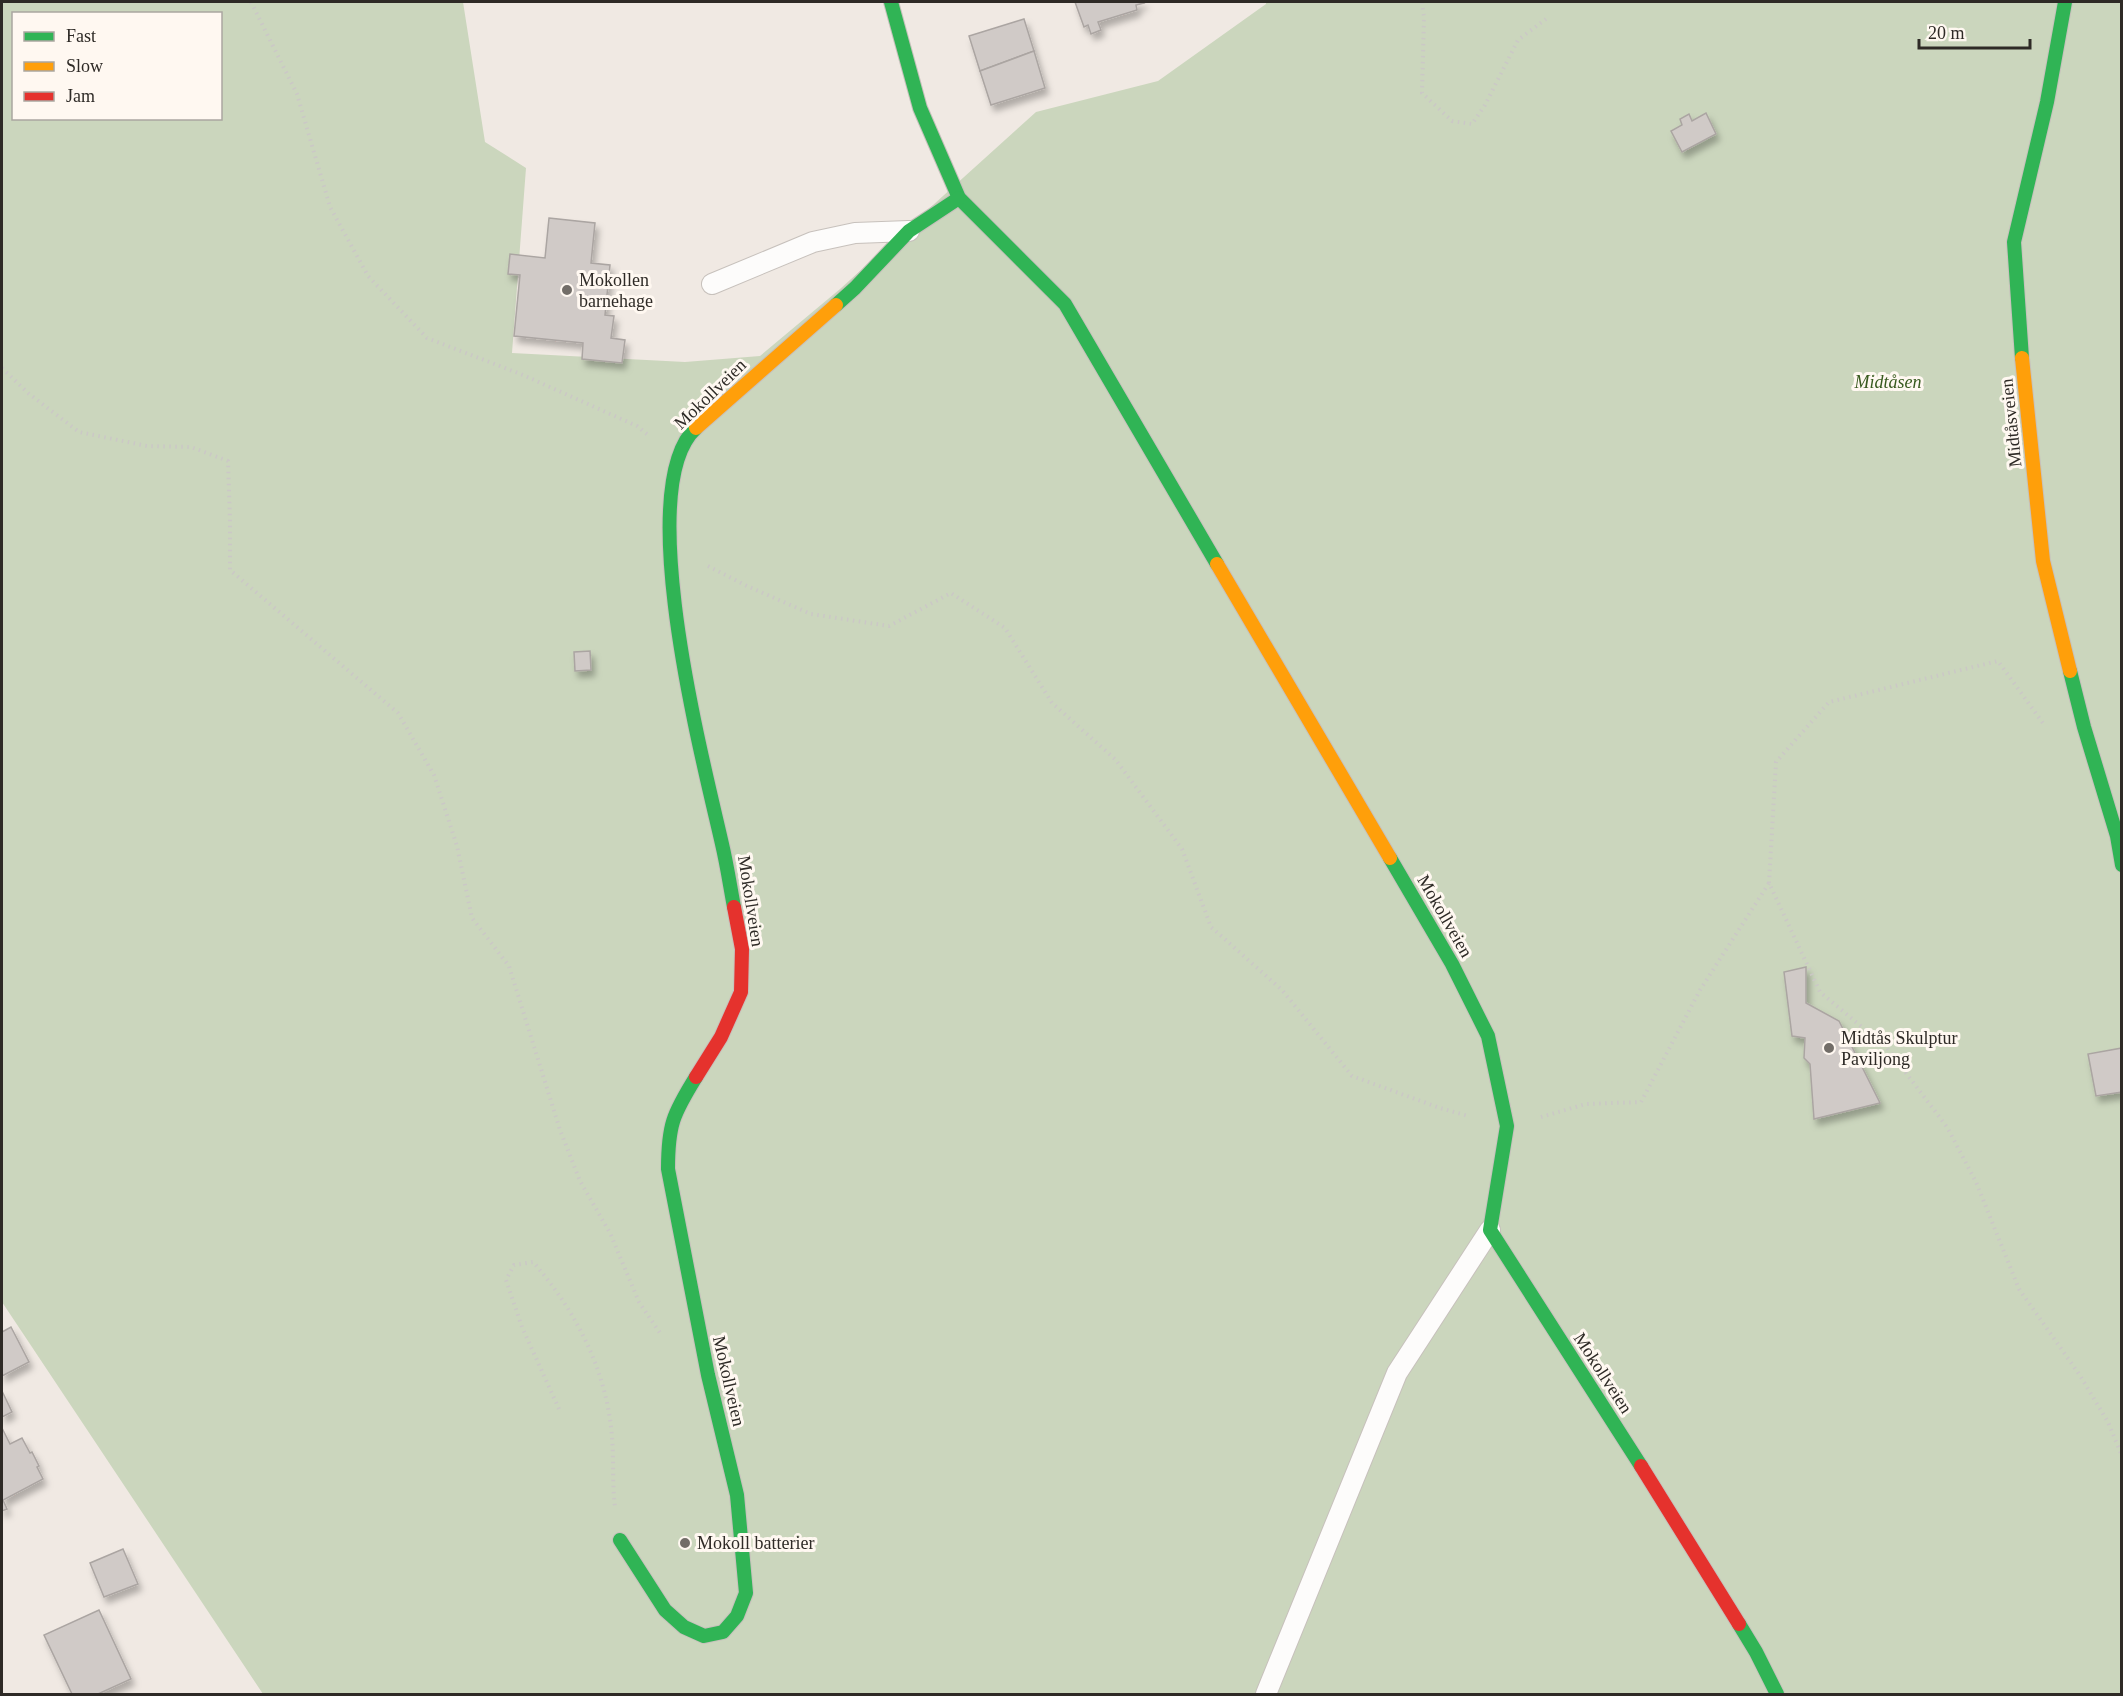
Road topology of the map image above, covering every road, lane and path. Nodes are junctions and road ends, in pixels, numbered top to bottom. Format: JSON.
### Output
{"nodes":[{"id":1,"x":251,"y":2,"type":"edge"},
{"id":2,"x":891,"y":2,"type":"edge"},
{"id":3,"x":1422,"y":2,"type":"edge"},
{"id":4,"x":2065,"y":2,"type":"edge"},
{"id":5,"x":1546,"y":19,"type":"dead end"},
{"id":6,"x":959,"y":198,"type":"junction"},
{"id":7,"x":909,"y":231,"type":"junction"},
{"id":8,"x":712,"y":284,"type":"dead end"},
{"id":9,"x":2,"y":368,"type":"edge"},
{"id":10,"x":677,"y":458,"type":"junction"},
{"id":11,"x":2051,"y":734,"type":"dead end"},
{"id":12,"x":2119,"y":837,"type":"edge"},
{"id":13,"x":2121,"y":865,"type":"edge"},
{"id":14,"x":1769,"y":883,"type":"dead end"},
{"id":15,"x":1490,"y":1230,"type":"junction"},
{"id":16,"x":663,"y":1338,"type":"dead end"},
{"id":17,"x":559,"y":1410,"type":"dead end"},
{"id":18,"x":620,"y":1540,"type":"joint"},
{"id":19,"x":1266,"y":1695,"type":"edge"},
{"id":20,"x":1777,"y":1695,"type":"edge"}],
"edges":[{"from":1,"to":10,"type":"path"},
{"from":2,"to":6,"type":"street","name":"Mokollveien"},
{"from":3,"to":5,"type":"path"},
{"from":4,"to":12,"type":"street","name":"Midtåsveien"},
{"from":6,"to":7,"type":"street","name":"Mokollveien"},
{"from":6,"to":15,"type":"street","name":"Mokollveien"},
{"from":7,"to":8,"type":"lane"},
{"from":7,"to":10,"type":"street","name":"Mokollveien"},
{"from":9,"to":16,"type":"path"},
{"from":10,"to":18,"type":"street","name":"Mokollveien"},
{"from":11,"to":14,"type":"path"},
{"from":12,"to":13,"type":"street","name":"Midtåsveien"},
{"from":15,"to":19,"type":"lane"},
{"from":15,"to":20,"type":"street","name":"Mokollveien"},
{"from":17,"to":18,"type":"path"}]}
